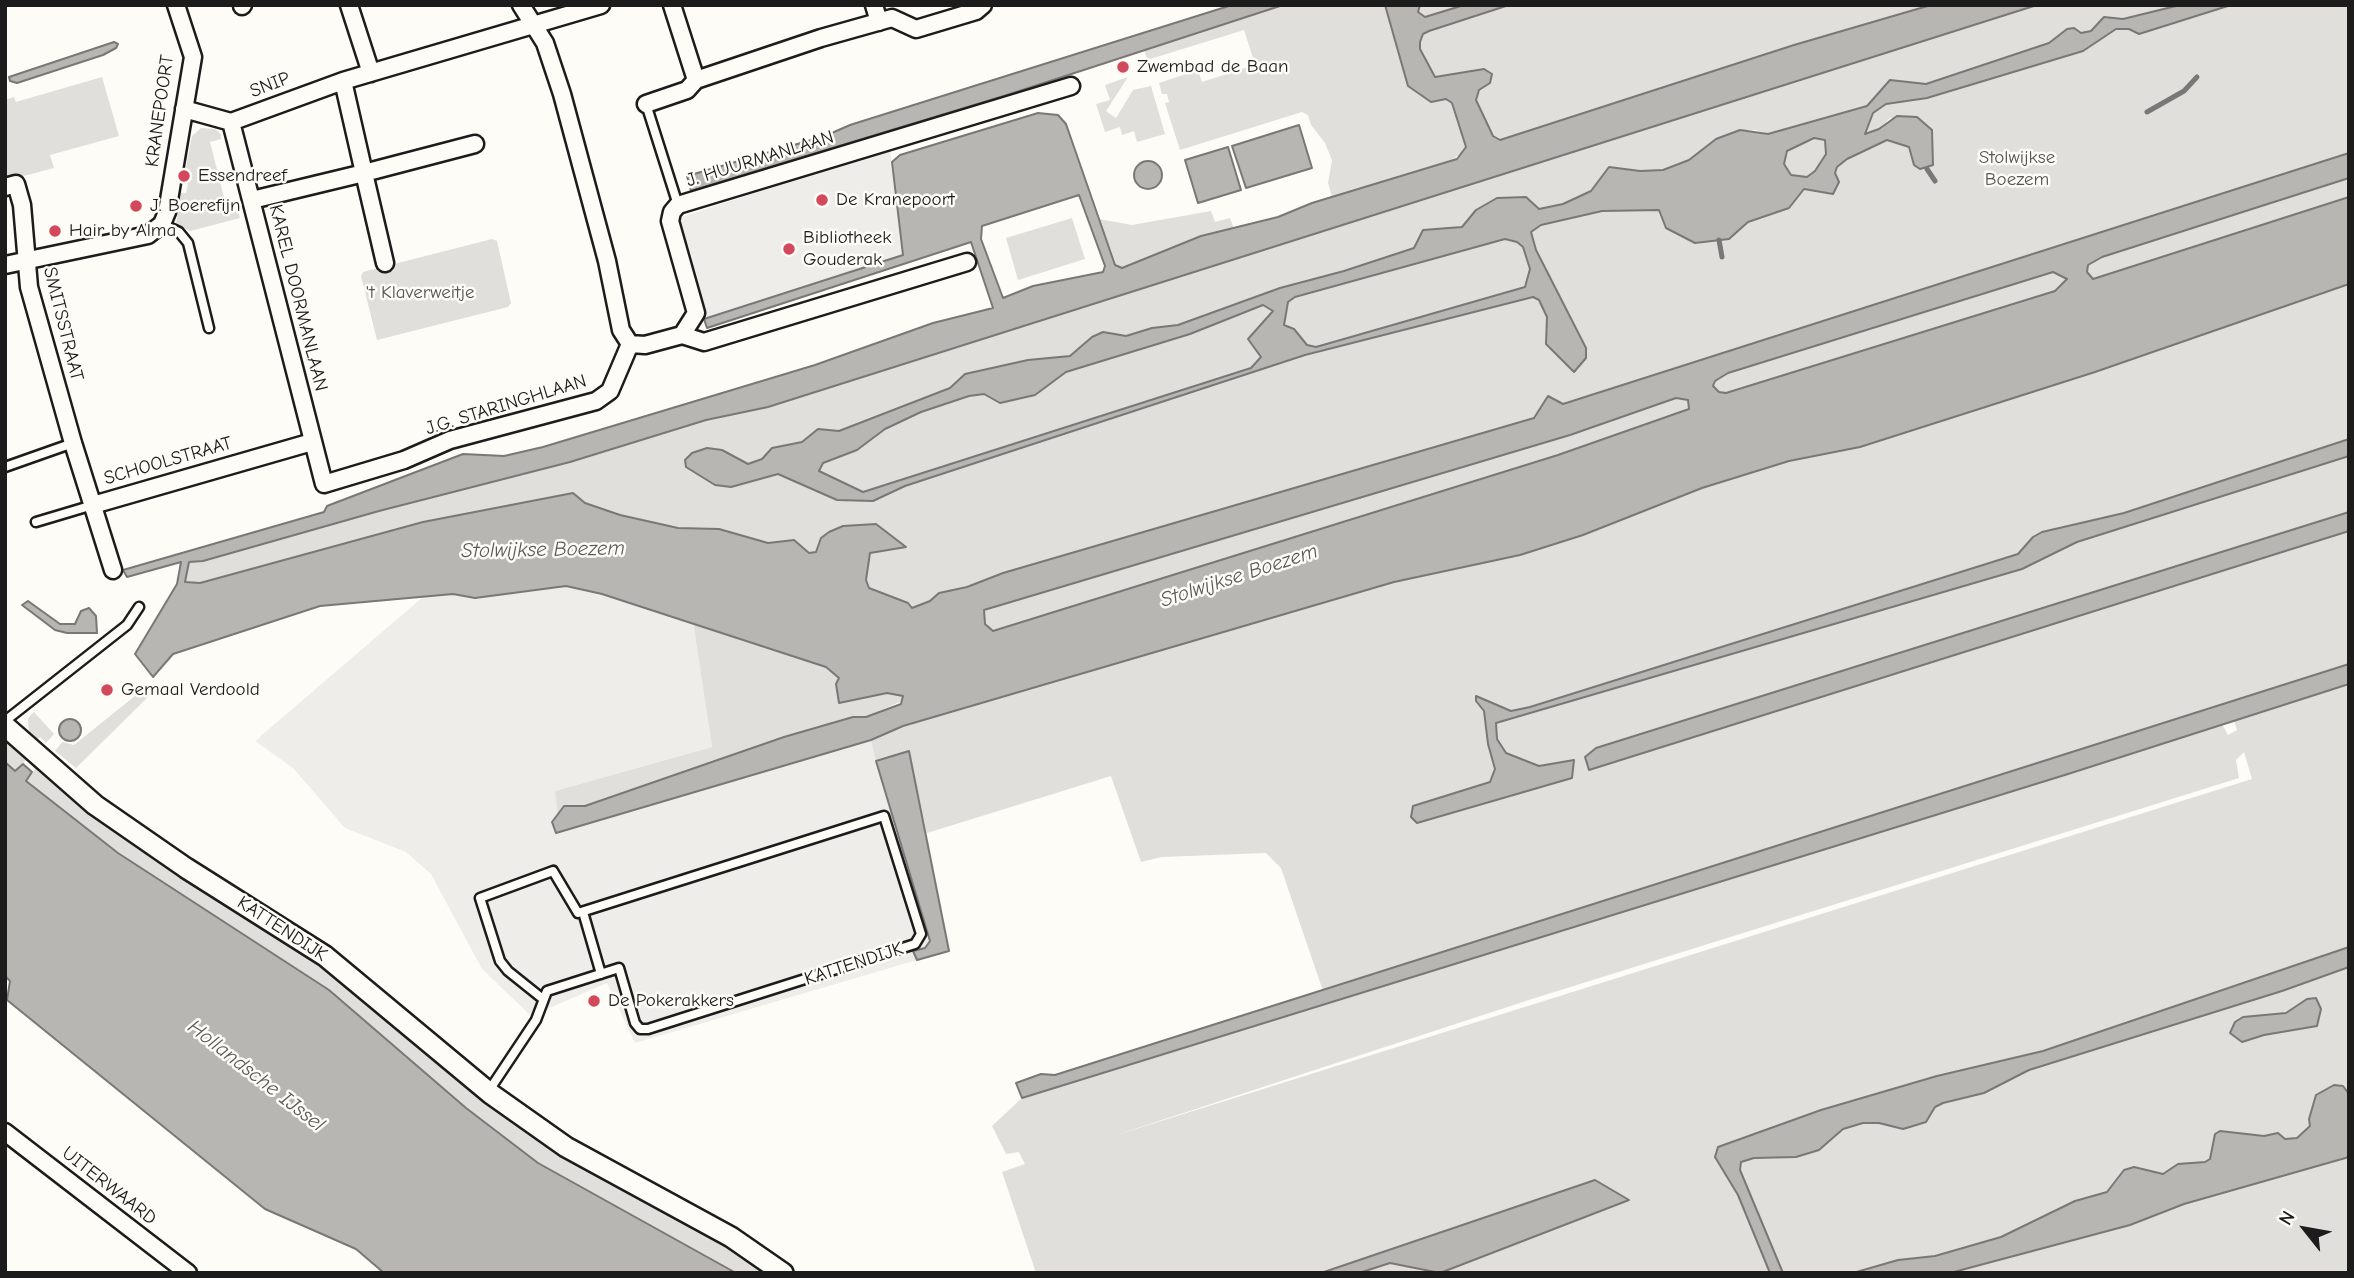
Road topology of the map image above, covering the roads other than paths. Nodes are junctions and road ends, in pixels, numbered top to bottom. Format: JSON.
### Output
{"nodes":[{"id":1,"x":176,"y":5,"type":"edge"},
{"id":2,"x":349,"y":5,"type":"edge"},
{"id":3,"x":521,"y":5,"type":"edge"},
{"id":4,"x":601,"y":5,"type":"edge"},
{"id":5,"x":672,"y":5,"type":"edge"},
{"id":6,"x":874,"y":5,"type":"edge"},
{"id":7,"x":983,"y":5,"type":"edge"},
{"id":8,"x":879,"y":22,"type":"junction"},
{"id":9,"x":535,"y":26,"type":"junction"},
{"id":10,"x":371,"y":72,"type":"junction"},
{"id":11,"x":696,"y":80,"type":"junction"},
{"id":12,"x":343,"y":81,"type":"junction"},
{"id":13,"x":1071,"y":86,"type":"dead end"},
{"id":14,"x":646,"y":104,"type":"joint"},
{"id":15,"x":184,"y":109,"type":"junction"},
{"id":16,"x":231,"y":122,"type":"junction"},
{"id":17,"x":475,"y":144,"type":"dead end"},
{"id":18,"x":364,"y":173,"type":"junction"},
{"id":19,"x":5,"y":187,"type":"edge"},
{"id":20,"x":252,"y":200,"type":"junction"},
{"id":21,"x":678,"y":205,"type":"junction"},
{"id":22,"x":162,"y":224,"type":"junction"},
{"id":23,"x":25,"y":262,"type":"junction"},
{"id":24,"x":967,"y":262,"type":"dead end"},
{"id":25,"x":385,"y":263,"type":"dead end"},
{"id":26,"x":5,"y":265,"type":"edge"},
{"id":27,"x":209,"y":328,"type":"dead end"},
{"id":28,"x":682,"y":335,"type":"junction"},
{"id":29,"x":630,"y":344,"type":"junction"},
{"id":30,"x":312,"y":442,"type":"junction"},
{"id":31,"x":73,"y":443,"type":"junction"},
{"id":32,"x":5,"y":467,"type":"edge"},
{"id":33,"x":324,"y":484,"type":"joint"},
{"id":34,"x":93,"y":505,"type":"junction"},
{"id":35,"x":36,"y":522,"type":"dead end"},
{"id":36,"x":113,"y":570,"type":"dead end"},
{"id":37,"x":139,"y":607,"type":"dead end"},
{"id":38,"x":5,"y":724,"type":"edge"},
{"id":39,"x":583,"y":912,"type":"junction"},
{"id":40,"x":601,"y":974,"type":"junction"},
{"id":41,"x":543,"y":999,"type":"junction"},
{"id":42,"x":488,"y":1092,"type":"junction"},
{"id":43,"x":5,"y":1132,"type":"edge"},
{"id":44,"x":188,"y":1273,"type":"edge"},
{"id":45,"x":783,"y":1273,"type":"edge"}],
"edges":[{"from":1,"to":15,"type":"street","name":"KRANEPOORT"},
{"from":2,"to":10,"type":"street"},
{"from":3,"to":9,"type":"street"},
{"from":4,"to":9,"type":"street","name":"SNIP"},
{"from":5,"to":11,"type":"street"},
{"from":6,"to":8,"type":"street"},
{"from":7,"to":8,"type":"street"},
{"from":8,"to":11,"type":"street"},
{"from":9,"to":10,"type":"street","name":"SNIP"},
{"from":9,"to":29,"type":"street"},
{"from":10,"to":12,"type":"street","name":"SNIP"},
{"from":11,"to":14,"type":"street"},
{"from":12,"to":16,"type":"street","name":"SNIP"},
{"from":12,"to":18,"type":"street"},
{"from":13,"to":21,"type":"street","name":"J. HUURMANLAAN"},
{"from":14,"to":21,"type":"lane"},
{"from":15,"to":16,"type":"street"},
{"from":15,"to":22,"type":"street","name":"KRANEPOORT"},
{"from":16,"to":20,"type":"street","name":"KAREL DOORMANLAAN"},
{"from":17,"to":18,"type":"street"},
{"from":18,"to":20,"type":"street"},
{"from":18,"to":25,"type":"street"},
{"from":19,"to":23,"type":"street","name":"SMITSSTRAAT"},
{"from":20,"to":30,"type":"street","name":"KAREL DOORMANLAAN"},
{"from":21,"to":28,"type":"street","name":"J. HUURMANLAAN"},
{"from":22,"to":23,"type":"street"},
{"from":22,"to":27,"type":"lane"},
{"from":23,"to":26,"type":"street"},
{"from":23,"to":31,"type":"street","name":"SMITSSTRAAT"},
{"from":24,"to":28,"type":"street"},
{"from":28,"to":29,"type":"street"},
{"from":29,"to":33,"type":"street","name":"J.G. STARINGHLAAN"},
{"from":30,"to":33,"type":"street","name":"KAREL DOORMANLAAN"},
{"from":30,"to":34,"type":"street","name":"SCHOOLSTRAAT"},
{"from":31,"to":32,"type":"lane"},
{"from":31,"to":34,"type":"street","name":"SMITSSTRAAT"},
{"from":34,"to":35,"type":"lane","name":"SCHOOLSTRAAT"},
{"from":34,"to":36,"type":"street","name":"SMITSSTRAAT"},
{"from":37,"to":38,"type":"lane"},
{"from":38,"to":42,"type":"street","name":"KATTENDIJK"},
{"from":39,"to":40,"type":"lane"},
{"from":39,"to":40,"type":"lane","name":"KATTENDIJK"},
{"from":39,"to":41,"type":"lane"},
{"from":40,"to":41,"type":"lane"},
{"from":41,"to":42,"type":"lane"},
{"from":42,"to":45,"type":"street","name":"KATTENDIJK"},
{"from":43,"to":44,"type":"street","name":"UITERWAARD"}]}
